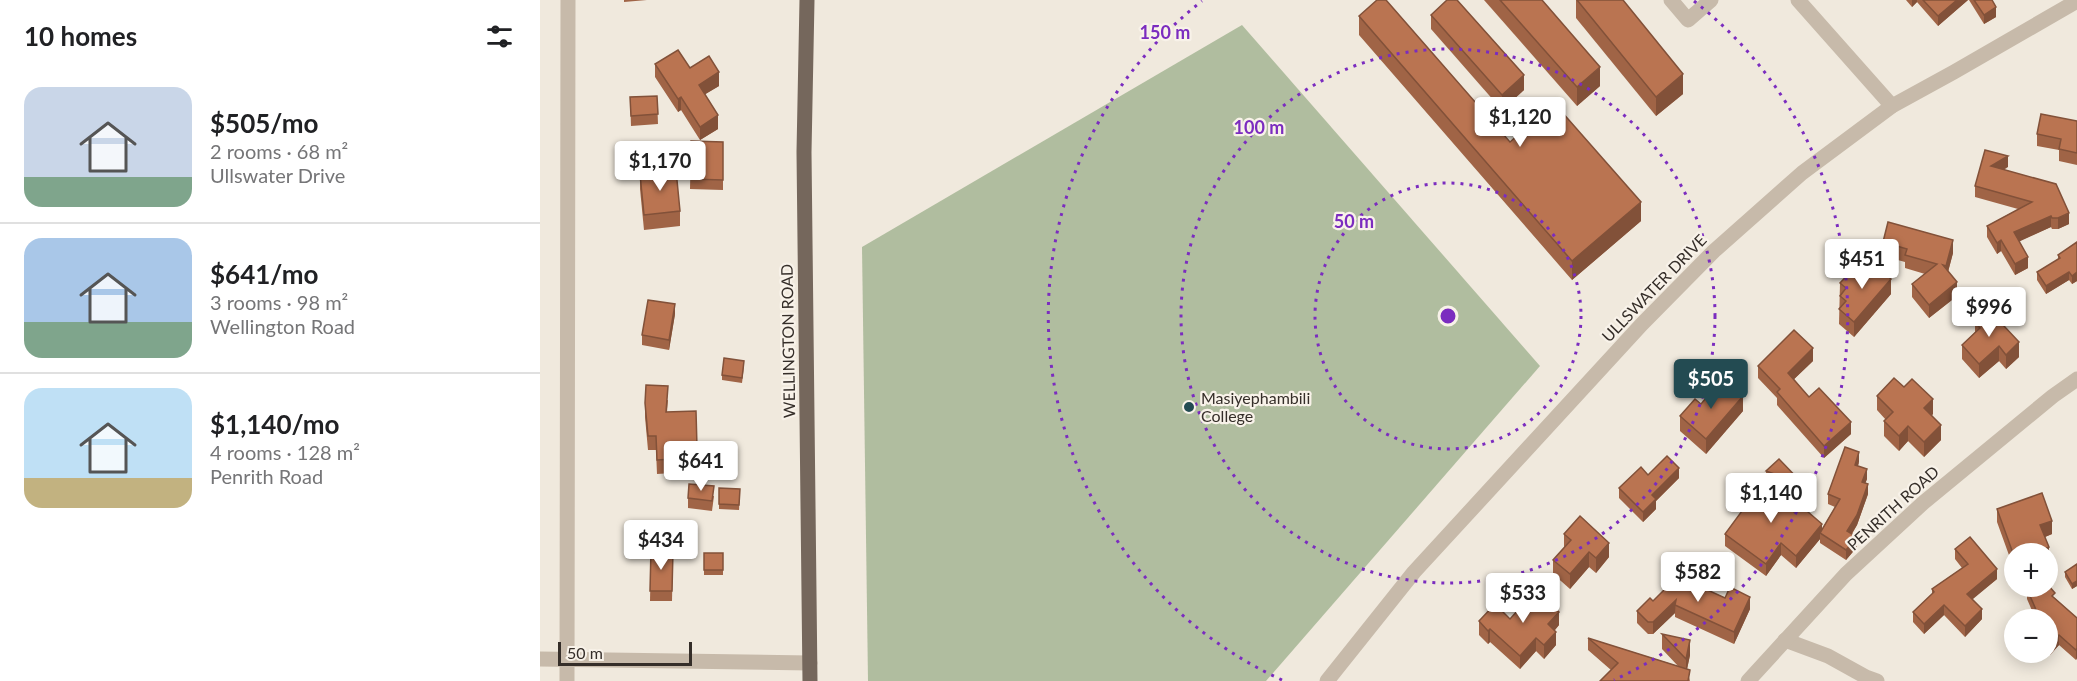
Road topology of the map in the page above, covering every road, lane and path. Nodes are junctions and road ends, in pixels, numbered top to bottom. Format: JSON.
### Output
{"nodes":[{"id":1,"x":568,"y":0,"type":"edge"},
{"id":2,"x":807,"y":0,"type":"edge"},
{"id":3,"x":1671,"y":0,"type":"edge"},
{"id":4,"x":1711,"y":0,"type":"edge"},
{"id":5,"x":1798,"y":0,"type":"edge"},
{"id":6,"x":2077,"y":1,"type":"edge"},
{"id":7,"x":1892,"y":106,"type":"junction"},
{"id":8,"x":2077,"y":379,"type":"edge"},
{"id":9,"x":1785,"y":640,"type":"junction"},
{"id":10,"x":540,"y":659,"type":"edge"},
{"id":11,"x":567,"y":660,"type":"junction"},
{"id":12,"x":810,"y":663,"type":"junction"},
{"id":13,"x":567,"y":681,"type":"edge"},
{"id":14,"x":810,"y":681,"type":"edge"},
{"id":15,"x":1328,"y":681,"type":"edge"},
{"id":16,"x":1748,"y":681,"type":"edge"},
{"id":17,"x":1877,"y":681,"type":"edge"}],
"edges":[{"from":1,"to":11,"type":"street"},
{"from":2,"to":12,"type":"main road","name":"WELLINGTON ROAD"},
{"from":3,"to":4,"type":"street"},
{"from":5,"to":7,"type":"street"},
{"from":6,"to":7,"type":"street","name":"ULLSWATER DRIVE"},
{"from":7,"to":15,"type":"street","name":"ULLSWATER DRIVE"},
{"from":8,"to":9,"type":"street","name":"PENRITH ROAD"},
{"from":9,"to":16,"type":"street","name":"PENRITH ROAD"},
{"from":9,"to":17,"type":"street"},
{"from":10,"to":11,"type":"street"},
{"from":11,"to":12,"type":"street"},
{"from":11,"to":13,"type":"street"},
{"from":12,"to":14,"type":"main road","name":"WELLINGTON ROAD"}]}
